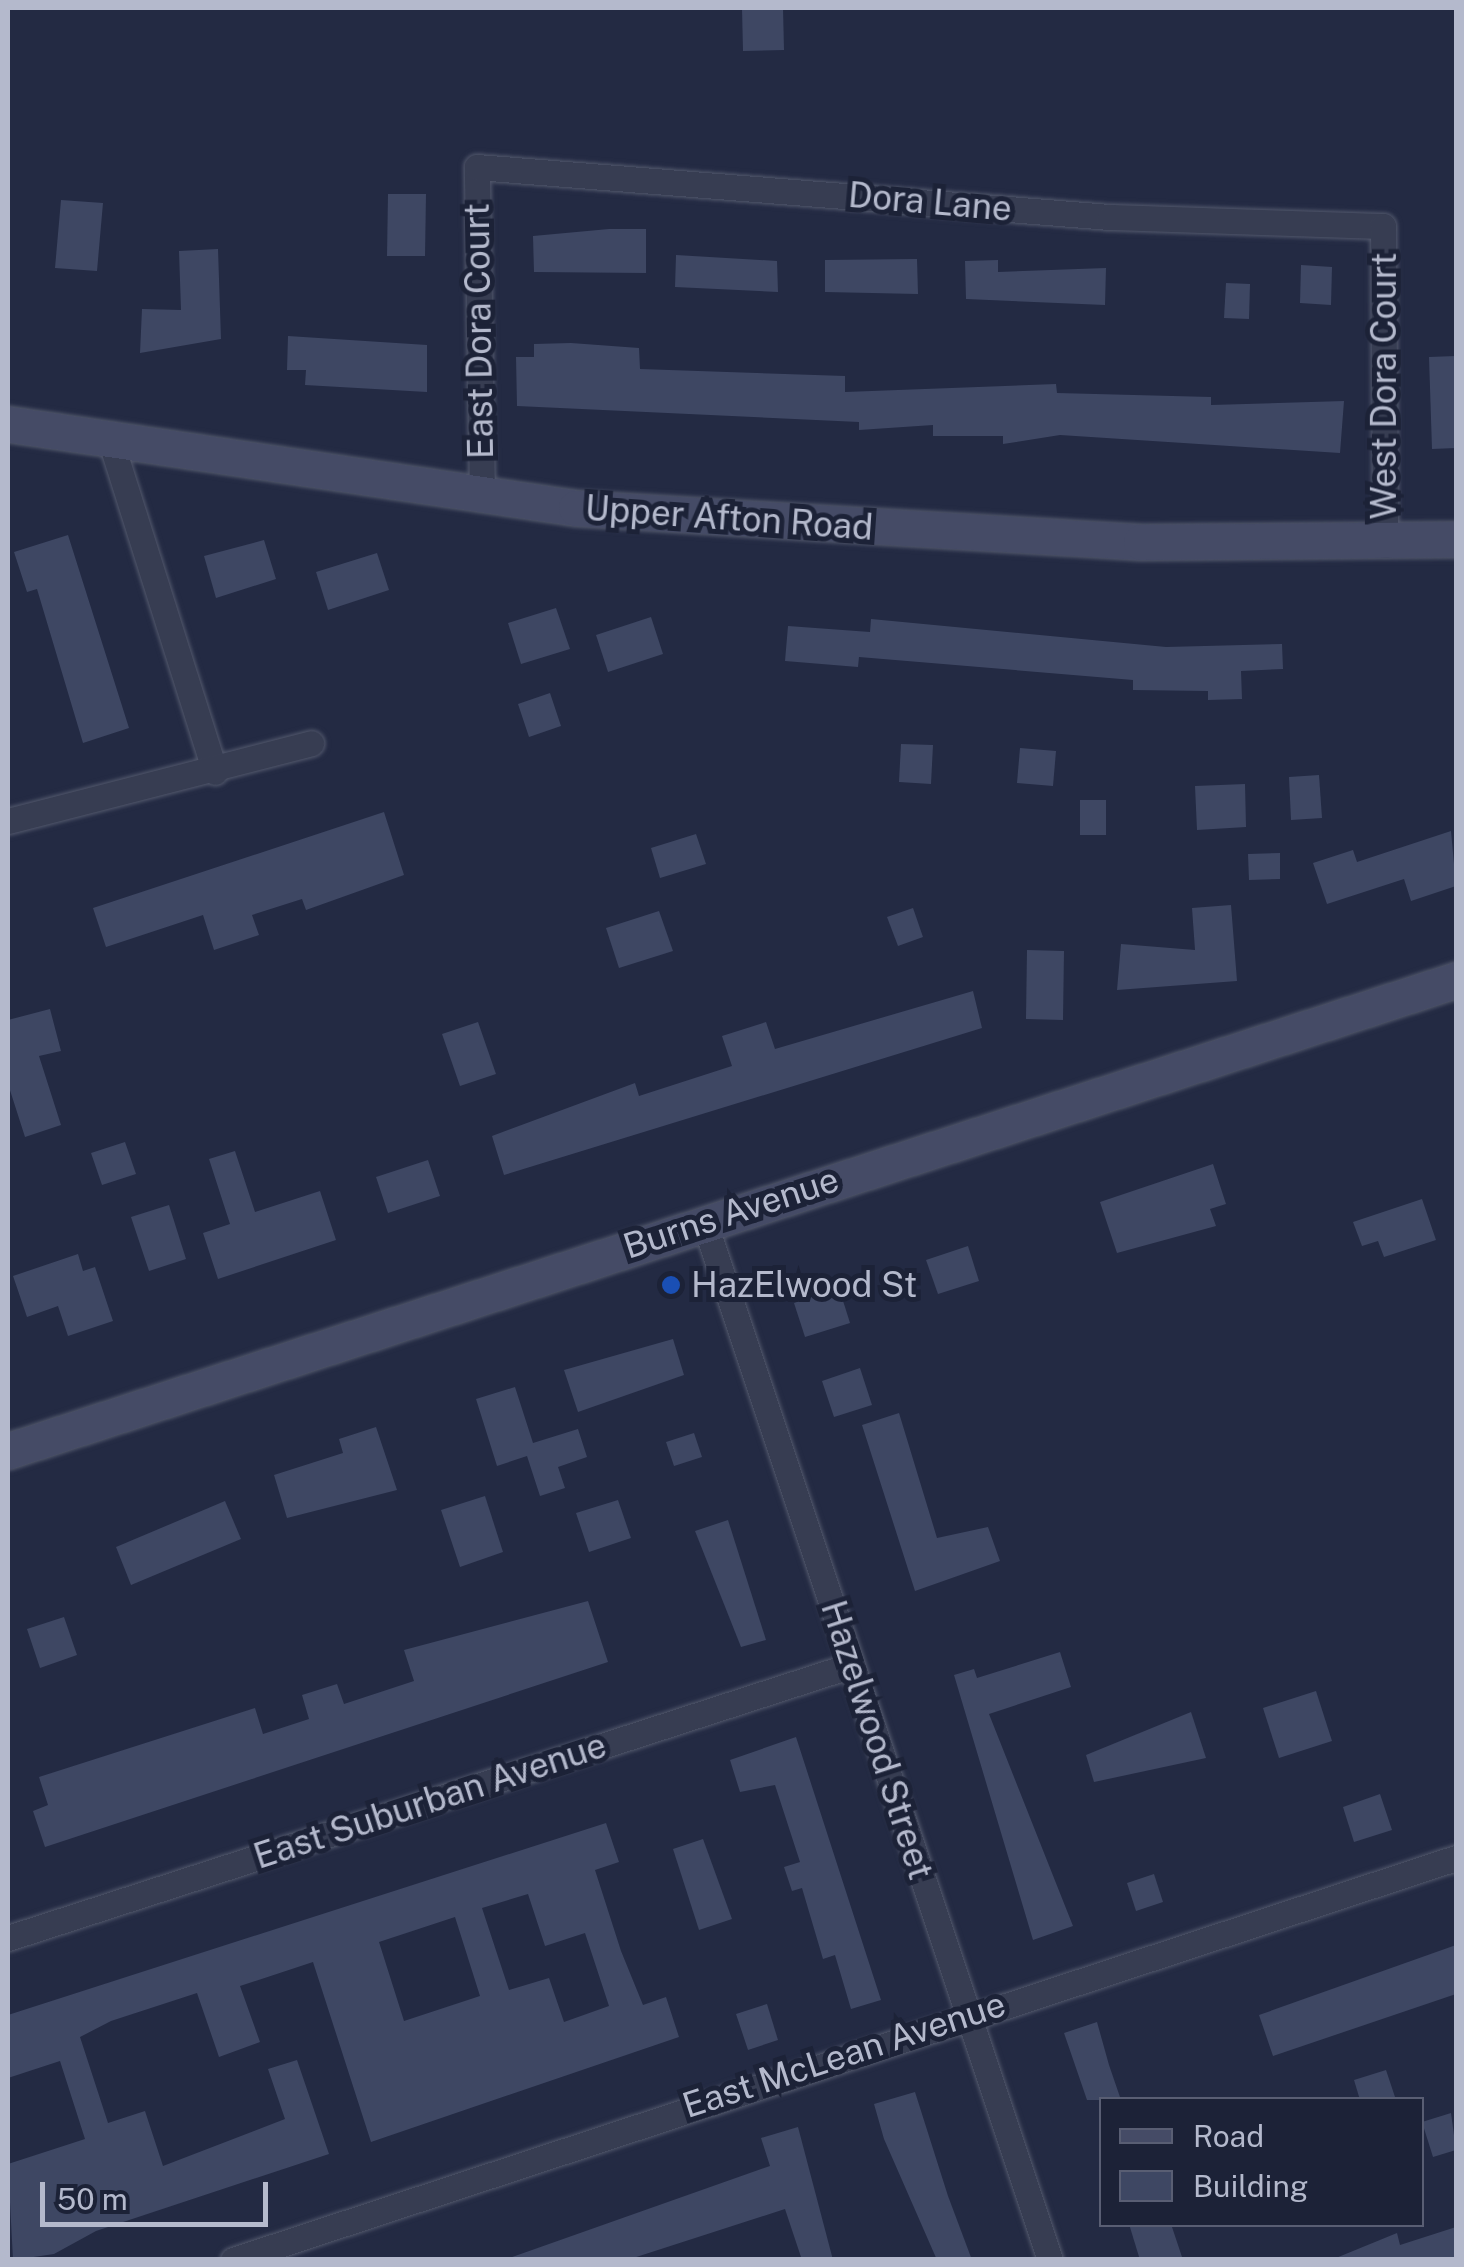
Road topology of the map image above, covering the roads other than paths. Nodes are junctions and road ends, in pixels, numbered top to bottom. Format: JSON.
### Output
{"nodes":[{"id":1,"x":477,"y":166,"type":"joint"},
{"id":2,"x":1383,"y":226,"type":"joint"},
{"id":3,"x":8,"y":424,"type":"edge"},
{"id":4,"x":110,"y":439,"type":"junction"},
{"id":5,"x":482,"y":496,"type":"junction"},
{"id":6,"x":1456,"y":540,"type":"edge"},
{"id":7,"x":1385,"y":545,"type":"junction"},
{"id":8,"x":312,"y":742,"type":"dead end"},
{"id":9,"x":215,"y":772,"type":"junction"},
{"id":10,"x":8,"y":822,"type":"edge"},
{"id":11,"x":1456,"y":980,"type":"edge"},
{"id":12,"x":704,"y":1221,"type":"junction"},
{"id":13,"x":8,"y":1451,"type":"edge"},
{"id":14,"x":852,"y":1664,"type":"junction"},
{"id":15,"x":1456,"y":1858,"type":"edge"},
{"id":16,"x":8,"y":1938,"type":"edge"},
{"id":17,"x":968,"y":2013,"type":"junction"},
{"id":18,"x":234,"y":2260,"type":"edge"},
{"id":19,"x":1050,"y":2260,"type":"edge"}],
"edges":[{"from":1,"to":2,"type":"street","name":"Dora Lane"},
{"from":1,"to":5,"type":"street","name":"East Dora Court"},
{"from":2,"to":7,"type":"street","name":"West Dora Court"},
{"from":3,"to":4,"type":"street","name":"Upper Afton Road"},
{"from":4,"to":5,"type":"street","name":"Upper Afton Road"},
{"from":4,"to":9,"type":"street"},
{"from":5,"to":7,"type":"street","name":"Upper Afton Road"},
{"from":6,"to":7,"type":"street","name":"Upper Afton Road"},
{"from":8,"to":9,"type":"street"},
{"from":9,"to":10,"type":"street"},
{"from":11,"to":12,"type":"street","name":"Burns Avenue"},
{"from":12,"to":13,"type":"street","name":"Burns Avenue"},
{"from":12,"to":14,"type":"street","name":"Hazelwood Street"},
{"from":14,"to":16,"type":"street","name":"East Suburban Avenue"},
{"from":14,"to":17,"type":"street","name":"Hazelwood Street"},
{"from":15,"to":17,"type":"street","name":"East McLean Avenue"},
{"from":17,"to":18,"type":"street","name":"East McLean Avenue"},
{"from":17,"to":19,"type":"street","name":"Hazelwood Street"}]}
